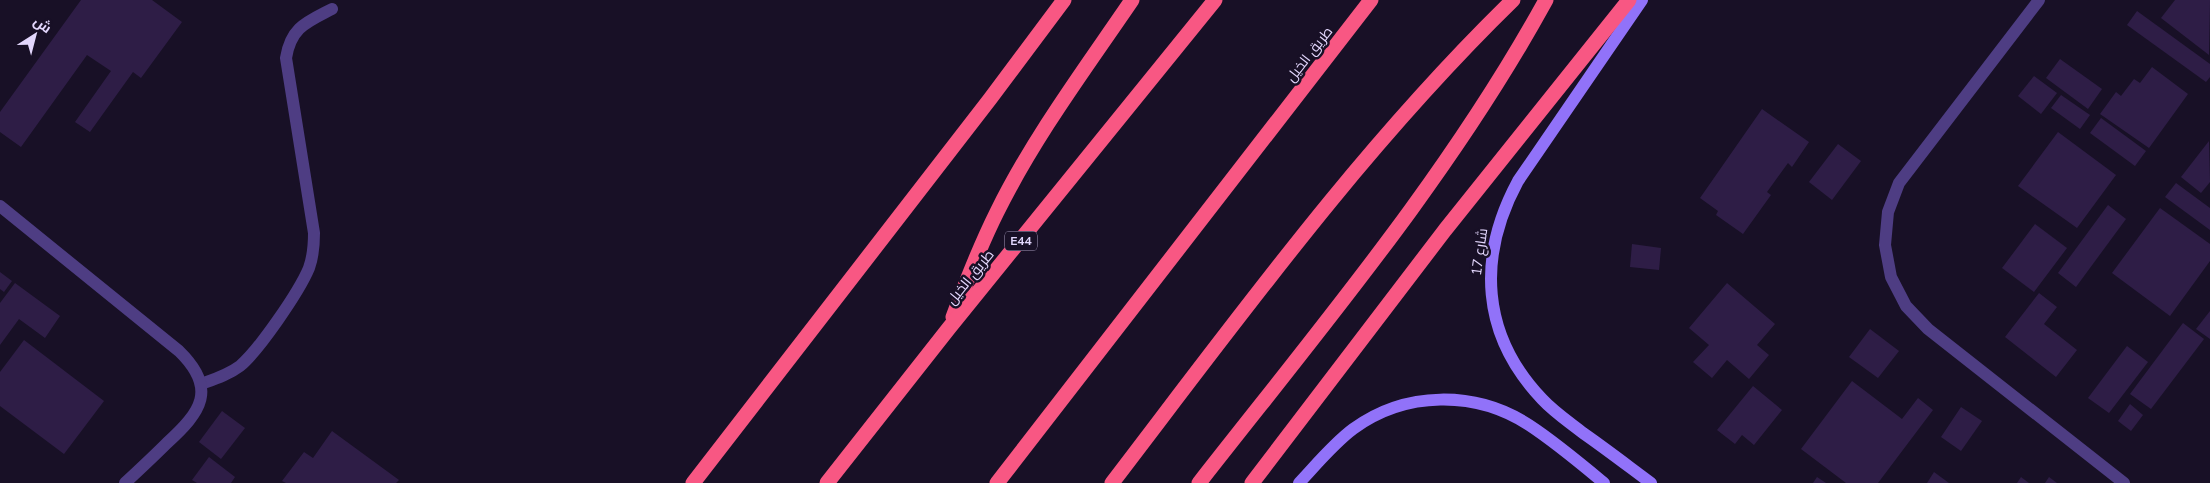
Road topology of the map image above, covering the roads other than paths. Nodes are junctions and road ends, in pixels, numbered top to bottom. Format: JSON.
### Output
{"nodes":[{"id":1,"x":1064,"y":0,"type":"edge"},
{"id":2,"x":1132,"y":0,"type":"edge"},
{"id":3,"x":1215,"y":0,"type":"edge"},
{"id":4,"x":1371,"y":0,"type":"edge"},
{"id":5,"x":1512,"y":0,"type":"edge"},
{"id":6,"x":1546,"y":0,"type":"edge"},
{"id":7,"x":1628,"y":0,"type":"edge"},
{"id":8,"x":1642,"y":0,"type":"edge"},
{"id":9,"x":2039,"y":0,"type":"edge"},
{"id":10,"x":332,"y":9,"type":"dead end"},
{"id":11,"x":0,"y":206,"type":"edge"},
{"id":12,"x":949,"y":328,"type":"junction"},
{"id":13,"x":201,"y":384,"type":"junction"},
{"id":14,"x":125,"y":483,"type":"edge"},
{"id":15,"x":693,"y":483,"type":"edge"},
{"id":16,"x":827,"y":483,"type":"edge"},
{"id":17,"x":998,"y":483,"type":"edge"},
{"id":18,"x":1112,"y":483,"type":"edge"},
{"id":19,"x":1198,"y":483,"type":"edge"},
{"id":20,"x":1252,"y":483,"type":"edge"},
{"id":21,"x":1299,"y":483,"type":"edge"},
{"id":22,"x":1604,"y":483,"type":"edge"},
{"id":23,"x":1651,"y":483,"type":"edge"},
{"id":24,"x":2124,"y":483,"type":"edge"}],
"edges":[{"from":1,"to":15,"type":"highway"},
{"from":2,"to":12,"type":"highway"},
{"from":3,"to":12,"type":"highway","name":"طريق الخيل","number":"E44"},
{"from":4,"to":17,"type":"highway","name":"طريق الخيل"},
{"from":5,"to":18,"type":"highway"},
{"from":6,"to":19,"type":"highway"},
{"from":7,"to":20,"type":"highway"},
{"from":8,"to":23,"type":"street","name":"17 شارع"},
{"from":9,"to":24,"type":"street"},
{"from":10,"to":13,"type":"street"},
{"from":11,"to":13,"type":"street"},
{"from":12,"to":16,"type":"highway","name":"طريق الخيل","number":"E44"},
{"from":13,"to":14,"type":"street"},
{"from":21,"to":22,"type":"street"}]}
